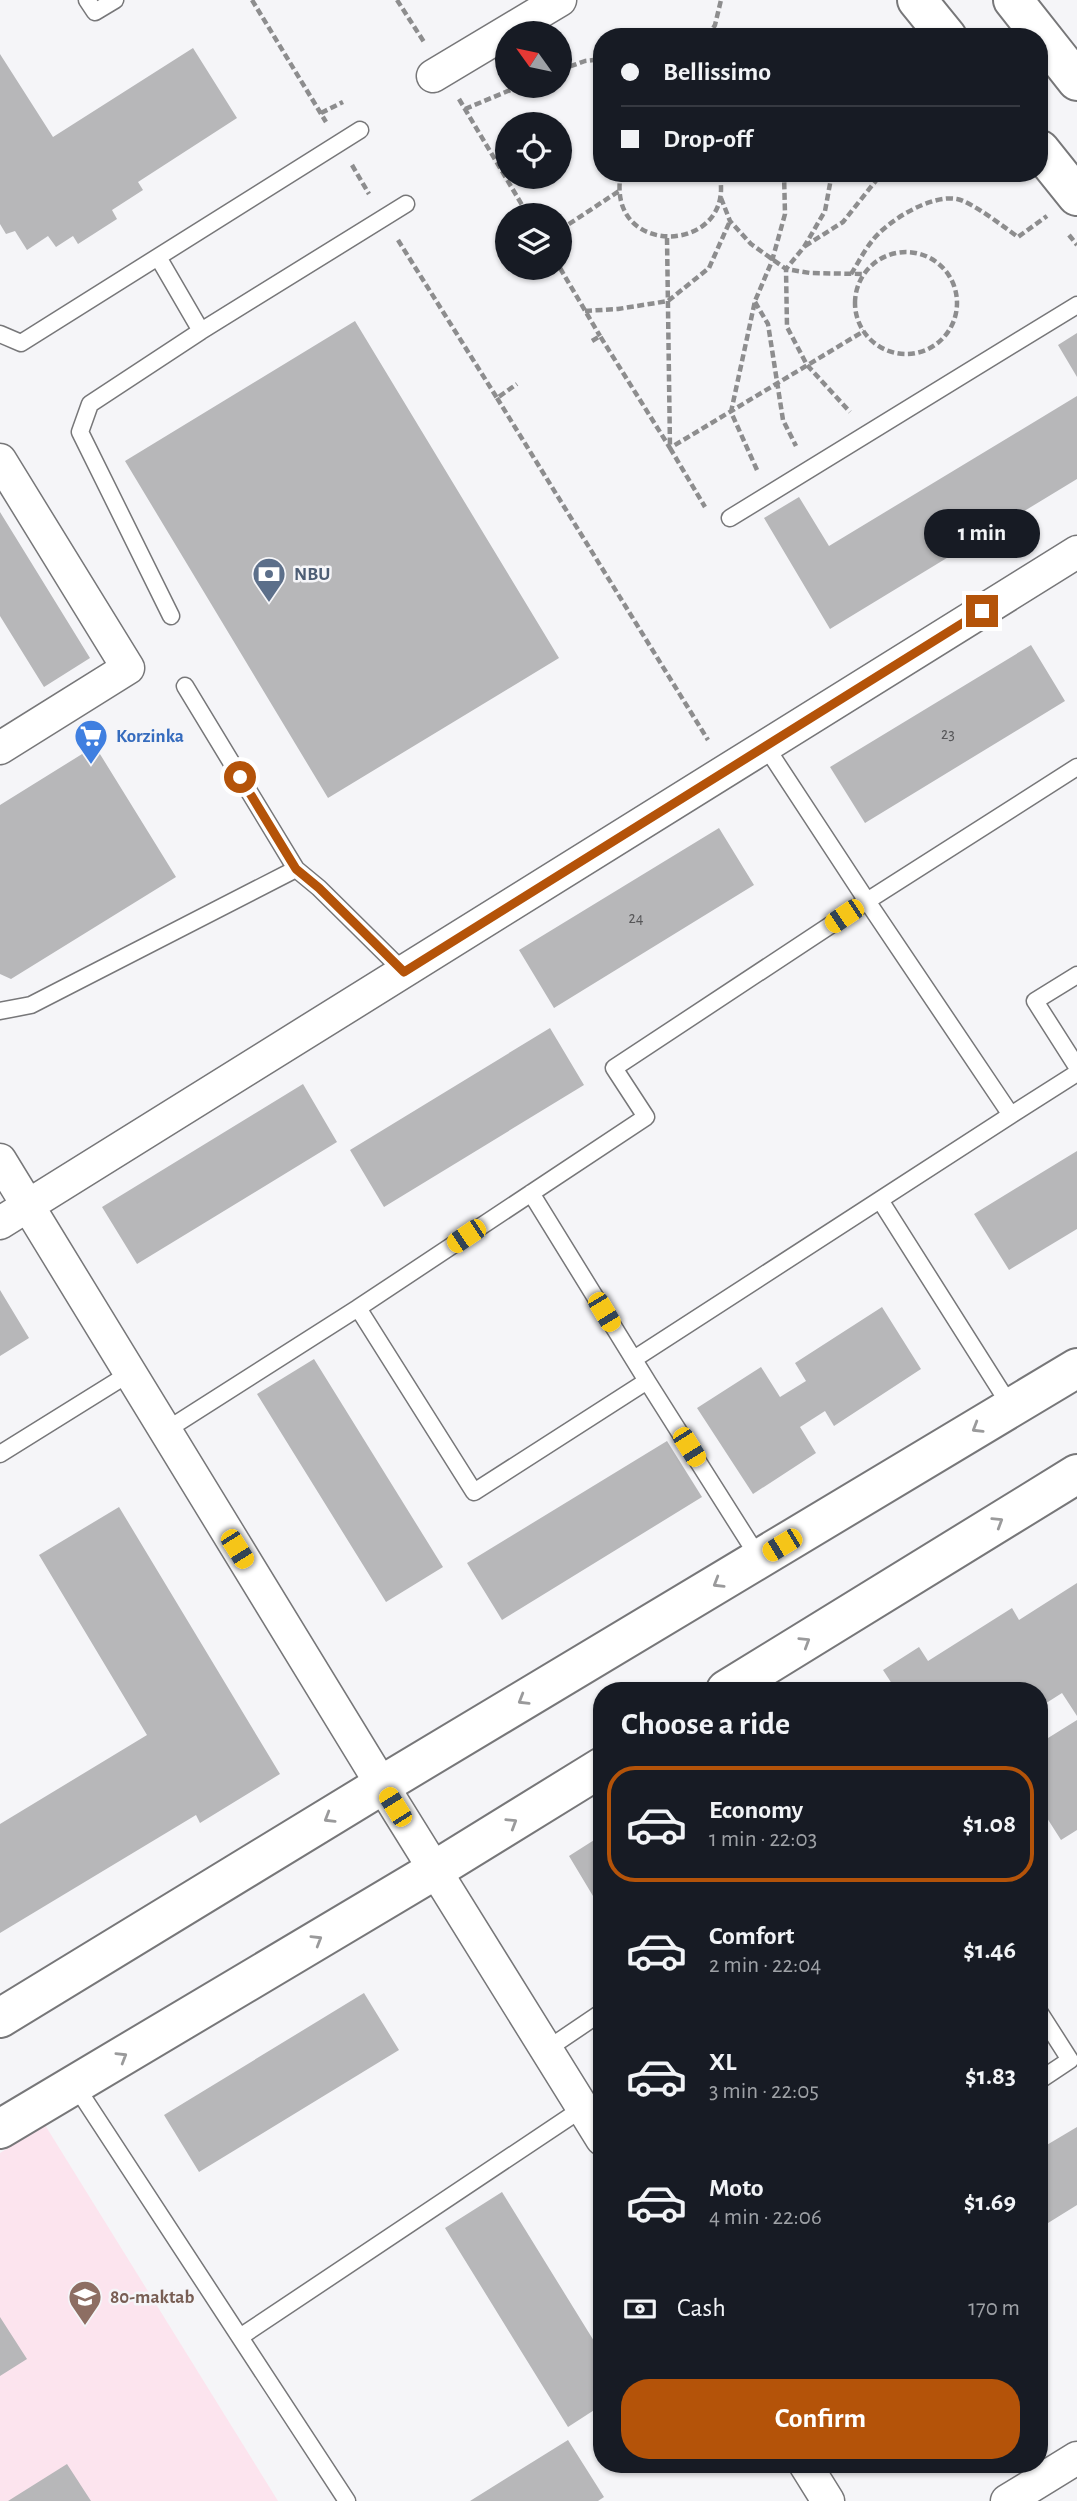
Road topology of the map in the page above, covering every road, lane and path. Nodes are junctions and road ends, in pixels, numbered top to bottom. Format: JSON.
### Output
{"nodes":[{"id":1,"x":88,"y":0,"type":"edge"},
{"id":2,"x":115,"y":0,"type":"edge"},
{"id":3,"x":397,"y":0,"type":"edge"},
{"id":4,"x":559,"y":0,"type":"edge"},
{"id":5,"x":721,"y":0,"type":"edge"},
{"id":6,"x":917,"y":0,"type":"edge"},
{"id":7,"x":1013,"y":0,"type":"edge"},
{"id":8,"x":713,"y":28,"type":"edge"},
{"id":9,"x":940,"y":28,"type":"edge"},
{"id":10,"x":1035,"y":28,"type":"edge"},
{"id":11,"x":1048,"y":44,"type":"edge"},
{"id":12,"x":593,"y":60,"type":"edge"},
{"id":13,"x":572,"y":66,"type":"edge"},
{"id":14,"x":437,"y":73,"type":"junction"},
{"id":15,"x":1077,"y":81,"type":"edge"},
{"id":16,"x":495,"y":96,"type":"edge"},
{"id":17,"x":343,"y":102,"type":"dead end"},
{"id":18,"x":465,"y":109,"type":"junction"},
{"id":19,"x":321,"y":113,"type":"dead end"},
{"id":20,"x":360,"y":130,"type":"dead end"},
{"id":21,"x":1048,"y":168,"type":"edge"},
{"id":22,"x":620,"y":182,"type":"edge"},
{"id":23,"x":722,"y":182,"type":"edge"},
{"id":24,"x":784,"y":182,"type":"edge"},
{"id":25,"x":830,"y":182,"type":"edge"},
{"id":26,"x":875,"y":182,"type":"edge"},
{"id":27,"x":619,"y":191,"type":"junction"},
{"id":28,"x":721,"y":198,"type":"junction"},
{"id":29,"x":521,"y":203,"type":"edge"},
{"id":30,"x":406,"y":204,"type":"dead end"},
{"id":31,"x":1064,"y":204,"type":"edge"},
{"id":32,"x":730,"y":221,"type":"junction"},
{"id":33,"x":572,"y":222,"type":"edge"},
{"id":34,"x":667,"y":237,"type":"junction"},
{"id":35,"x":804,"y":247,"type":"junction"},
{"id":36,"x":158,"y":257,"type":"junction"},
{"id":37,"x":772,"y":261,"type":"junction"},
{"id":38,"x":786,"y":270,"type":"junction"},
{"id":39,"x":851,"y":274,"type":"junction"},
{"id":40,"x":864,"y":274,"type":"junction"},
{"id":41,"x":567,"y":280,"type":"edge"},
{"id":42,"x":668,"y":301,"type":"junction"},
{"id":43,"x":755,"y":301,"type":"junction"},
{"id":44,"x":1077,"y":305,"type":"edge"},
{"id":45,"x":585,"y":311,"type":"junction"},
{"id":46,"x":201,"y":331,"type":"junction"},
{"id":47,"x":864,"y":331,"type":"junction"},
{"id":48,"x":0,"y":334,"type":"edge"},
{"id":49,"x":600,"y":336,"type":"junction"},
{"id":50,"x":592,"y":341,"type":"dead end"},
{"id":51,"x":807,"y":365,"type":"junction"},
{"id":52,"x":777,"y":383,"type":"junction"},
{"id":53,"x":497,"y":398,"type":"dead end"},
{"id":54,"x":731,"y":412,"type":"junction"},
{"id":55,"x":874,"y":429,"type":"junction"},
{"id":56,"x":670,"y":448,"type":"junction"},
{"id":57,"x":0,"y":460,"type":"edge"},
{"id":58,"x":808,"y":470,"type":"junction"},
{"id":59,"x":768,"y":495,"type":"junction"},
{"id":60,"x":730,"y":518,"type":"joint"},
{"id":61,"x":1077,"y":552,"type":"edge"},
{"id":62,"x":171,"y":616,"type":"dead end"},
{"id":63,"x":185,"y":686,"type":"dead end"},
{"id":64,"x":766,"y":747,"type":"junction"},
{"id":65,"x":0,"y":748,"type":"edge"},
{"id":66,"x":1077,"y":767,"type":"edge"},
{"id":67,"x":727,"y":771,"type":"junction"},
{"id":68,"x":296,"y":869,"type":"junction"},
{"id":69,"x":867,"y":901,"type":"junction"},
{"id":70,"x":404,"y":972,"type":"junction"},
{"id":71,"x":1077,"y":975,"type":"edge"},
{"id":72,"x":0,"y":1011,"type":"edge"},
{"id":73,"x":1077,"y":1067,"type":"edge"},
{"id":74,"x":1077,"y":1073,"type":"edge"},
{"id":75,"x":1011,"y":1115,"type":"junction"},
{"id":76,"x":0,"y":1160,"type":"edge"},
{"id":77,"x":531,"y":1193,"type":"junction"},
{"id":78,"x":880,"y":1200,"type":"junction"},
{"id":79,"x":28,"y":1206,"type":"junction"},
{"id":80,"x":0,"y":1223,"type":"edge"},
{"id":81,"x":358,"y":1308,"type":"junction"},
{"id":82,"x":634,"y":1360,"type":"junction"},
{"id":83,"x":1077,"y":1368,"type":"edge"},
{"id":84,"x":130,"y":1373,"type":"junction"},
{"id":85,"x":647,"y":1381,"type":"junction"},
{"id":86,"x":1012,"y":1408,"type":"junction"},
{"id":87,"x":165,"y":1431,"type":"junction"},
{"id":88,"x":0,"y":1454,"type":"edge"},
{"id":89,"x":1077,"y":1474,"type":"edge"},
{"id":90,"x":759,"y":1558,"type":"junction"},
{"id":91,"x":753,"y":1682,"type":"edge"},
{"id":92,"x":593,"y":1773,"type":"edge"},
{"id":93,"x":382,"y":1785,"type":"junction"},
{"id":94,"x":435,"y":1870,"type":"junction"},
{"id":95,"x":0,"y":2018,"type":"edge"},
{"id":96,"x":593,"y":2018,"type":"edge"},
{"id":97,"x":1048,"y":2026,"type":"edge"},
{"id":98,"x":546,"y":2050,"type":"junction"},
{"id":99,"x":1073,"y":2065,"type":"edge"},
{"id":100,"x":1048,"y":2076,"type":"edge"},
{"id":101,"x":75,"y":2085,"type":"junction"},
{"id":102,"x":583,"y":2109,"type":"junction"},
{"id":103,"x":593,"y":2125,"type":"edge"},
{"id":104,"x":0,"y":2129,"type":"edge"},
{"id":105,"x":240,"y":2337,"type":"junction"},
{"id":106,"x":1077,"y":2458,"type":"edge"},
{"id":107,"x":811,"y":2473,"type":"edge"},
{"id":108,"x":347,"y":2501,"type":"edge"},
{"id":109,"x":828,"y":2501,"type":"edge"},
{"id":110,"x":1007,"y":2501,"type":"edge"}],
"edges":[{"from":1,"to":2,"type":"lane"},
{"from":3,"to":14,"type":"path"},
{"from":4,"to":14,"type":"street"},
{"from":5,"to":8,"type":"path"},
{"from":6,"to":9,"type":"street"},
{"from":7,"to":10,"type":"street"},
{"from":11,"to":15,"type":"street"},
{"from":12,"to":13,"type":"path"},
{"from":14,"to":18,"type":"path"},
{"from":16,"to":18,"type":"path"},
{"from":17,"to":19,"type":"path"},
{"from":18,"to":29,"type":"path"},
{"from":20,"to":36,"type":"lane"},
{"from":21,"to":31,"type":"street"},
{"from":22,"to":27,"type":"path"},
{"from":23,"to":28,"type":"path"},
{"from":24,"to":37,"type":"path"},
{"from":25,"to":35,"type":"path"},
{"from":26,"to":35,"type":"path"},
{"from":27,"to":33,"type":"path"},
{"from":27,"to":34,"type":"path"},
{"from":28,"to":32,"type":"path"},
{"from":28,"to":34,"type":"path"},
{"from":30,"to":46,"type":"lane"},
{"from":31,"to":39,"type":"path"},
{"from":32,"to":37,"type":"path"},
{"from":32,"to":42,"type":"path"},
{"from":34,"to":42,"type":"path"},
{"from":35,"to":38,"type":"path"},
{"from":36,"to":46,"type":"lane"},
{"from":36,"to":48,"type":"lane"},
{"from":37,"to":38,"type":"path"},
{"from":37,"to":43,"type":"path"},
{"from":38,"to":39,"type":"path"},
{"from":38,"to":51,"type":"path"},
{"from":39,"to":40,"type":"path"},
{"from":40,"to":47,"type":"path"},
{"from":40,"to":47,"type":"path"},
{"from":41,"to":45,"type":"path"},
{"from":42,"to":45,"type":"path"},
{"from":42,"to":56,"type":"path"},
{"from":43,"to":52,"type":"path"},
{"from":43,"to":54,"type":"path"},
{"from":44,"to":55,"type":"lane"},
{"from":45,"to":49,"type":"path"},
{"from":46,"to":62,"type":"lane"},
{"from":47,"to":51,"type":"path"},
{"from":49,"to":50,"type":"path"},
{"from":49,"to":56,"type":"path"},
{"from":51,"to":52,"type":"path"},
{"from":51,"to":55,"type":"path"},
{"from":52,"to":54,"type":"path"},
{"from":52,"to":58,"type":"path"},
{"from":53,"to":67,"type":"path"},
{"from":54,"to":56,"type":"path"},
{"from":54,"to":59,"type":"path"},
{"from":55,"to":58,"type":"lane"},
{"from":56,"to":60,"type":"path"},
{"from":57,"to":65,"type":"street"},
{"from":58,"to":59,"type":"lane"},
{"from":59,"to":60,"type":"lane"},
{"from":61,"to":64,"type":"street"},
{"from":63,"to":68,"type":"lane"},
{"from":64,"to":67,"type":"street"},
{"from":64,"to":69,"type":"lane"},
{"from":66,"to":69,"type":"lane"},
{"from":67,"to":70,"type":"street"},
{"from":68,"to":70,"type":"lane"},
{"from":68,"to":72,"type":"lane"},
{"from":69,"to":75,"type":"lane"},
{"from":69,"to":77,"type":"lane"},
{"from":70,"to":79,"type":"street"},
{"from":71,"to":73,"type":"lane"},
{"from":74,"to":75,"type":"lane"},
{"from":75,"to":78,"type":"lane"},
{"from":76,"to":79,"type":"street"},
{"from":77,"to":81,"type":"lane"},
{"from":77,"to":82,"type":"lane"},
{"from":78,"to":82,"type":"lane"},
{"from":78,"to":86,"type":"lane"},
{"from":79,"to":80,"type":"street"},
{"from":79,"to":84,"type":"street"},
{"from":81,"to":85,"type":"lane"},
{"from":81,"to":87,"type":"lane"},
{"from":82,"to":85,"type":"lane"},
{"from":83,"to":86,"type":"street"},
{"from":84,"to":87,"type":"street"},
{"from":84,"to":88,"type":"lane"},
{"from":85,"to":90,"type":"lane"},
{"from":86,"to":90,"type":"street","one_way":true},
{"from":87,"to":93,"type":"street"},
{"from":91,"to":89,"type":"street","one_way":true},
{"from":90,"to":93,"type":"street","one_way":true},
{"from":94,"to":92,"type":"street","one_way":true},
{"from":93,"to":94,"type":"street"},
{"from":93,"to":95,"type":"street","one_way":true},
{"from":94,"to":98,"type":"street"},
{"from":101,"to":94,"type":"street","one_way":true},
{"from":96,"to":98,"type":"lane"},
{"from":97,"to":99,"type":"lane"},
{"from":98,"to":102,"type":"street"},
{"from":99,"to":100,"type":"lane"},
{"from":101,"to":104,"type":"street"},
{"from":101,"to":105,"type":"lane"},
{"from":102,"to":103,"type":"street"},
{"from":102,"to":105,"type":"lane"},
{"from":105,"to":108,"type":"lane"},
{"from":106,"to":110,"type":"street"},
{"from":107,"to":109,"type":"street"}]}
